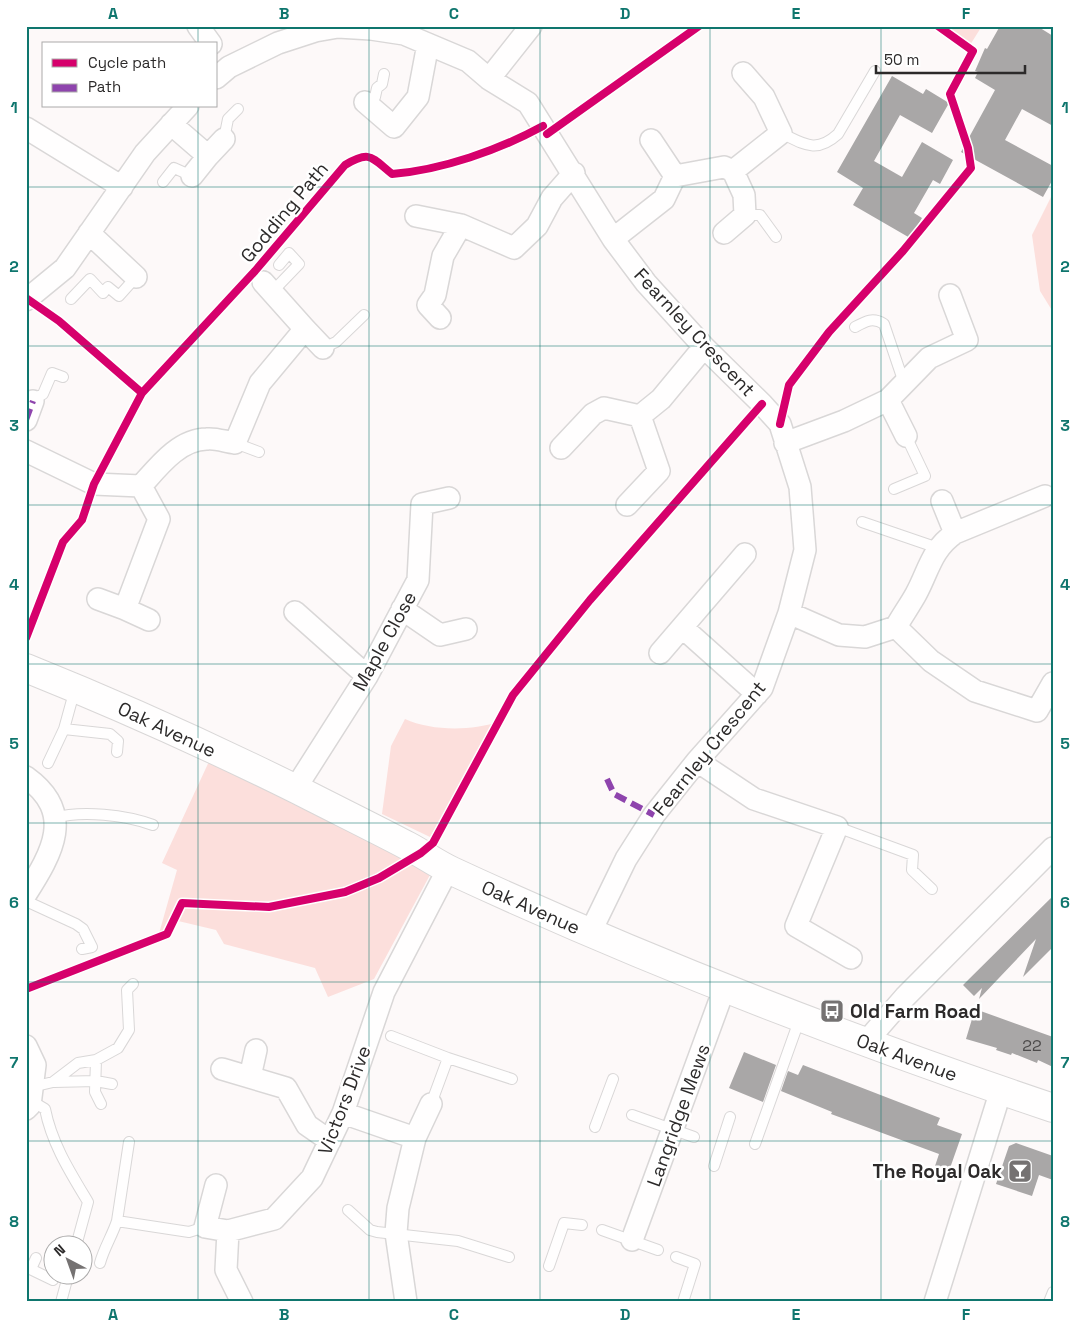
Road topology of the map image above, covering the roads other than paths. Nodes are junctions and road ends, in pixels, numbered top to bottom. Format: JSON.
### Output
{"nodes":[{"id":1,"x":198,"y":26,"type":"edge"},
{"id":2,"x":531,"y":26,"type":"edge"},
{"id":3,"x":210,"y":42,"type":"edge"},
{"id":4,"x":428,"y":44,"type":"junction"},
{"id":5,"x":220,"y":65,"type":"edge"},
{"id":6,"x":875,"y":71,"type":"dead end"},
{"id":7,"x":743,"y":73,"type":"dead end"},
{"id":8,"x":384,"y":74,"type":"dead end"},
{"id":9,"x":489,"y":79,"type":"junction"},
{"id":10,"x":365,"y":101,"type":"joint"},
{"id":11,"x":186,"y":108,"type":"edge"},
{"id":12,"x":238,"y":108,"type":"dead end"},
{"id":13,"x":171,"y":124,"type":"junction"},
{"id":14,"x":26,"y":128,"type":"edge"},
{"id":15,"x":781,"y":133,"type":"junction"},
{"id":16,"x":224,"y":139,"type":"joint"},
{"id":17,"x":651,"y":140,"type":"dead end"},
{"id":18,"x":208,"y":156,"type":"junction"},
{"id":19,"x":733,"y":171,"type":"junction"},
{"id":20,"x":574,"y":173,"type":"junction"},
{"id":21,"x":192,"y":176,"type":"joint"},
{"id":22,"x":675,"y":176,"type":"junction"},
{"id":23,"x":163,"y":182,"type":"dead end"},
{"id":24,"x":122,"y":187,"type":"junction"},
{"id":25,"x":746,"y":215,"type":"junction"},
{"id":26,"x":416,"y":216,"type":"dead end"},
{"id":27,"x":461,"y":225,"type":"junction"},
{"id":28,"x":89,"y":233,"type":"junction"},
{"id":29,"x":724,"y":233,"type":"dead end"},
{"id":30,"x":776,"y":237,"type":"dead end"},
{"id":31,"x":613,"y":239,"type":"junction"},
{"id":32,"x":279,"y":264,"type":"dead end"},
{"id":33,"x":136,"y":277,"type":"joint"},
{"id":34,"x":268,"y":286,"type":"joint"},
{"id":35,"x":950,"y":295,"type":"dead end"},
{"id":36,"x":71,"y":299,"type":"dead end"},
{"id":37,"x":26,"y":300,"type":"edge"},
{"id":38,"x":364,"y":315,"type":"dead end"},
{"id":39,"x":440,"y":318,"type":"dead end"},
{"id":40,"x":855,"y":327,"type":"dead end"},
{"id":41,"x":305,"y":329,"type":"junction"},
{"id":42,"x":704,"y":347,"type":"junction"},
{"id":43,"x":324,"y":348,"type":"joint"},
{"id":44,"x":63,"y":376,"type":"dead end"},
{"id":45,"x":904,"y":383,"type":"junction"},
{"id":46,"x":888,"y":400,"type":"junction"},
{"id":47,"x":28,"y":406,"type":"edge"},
{"id":48,"x":640,"y":416,"type":"junction"},
{"id":49,"x":906,"y":436,"type":"joint"},
{"id":50,"x":234,"y":443,"type":"junction"},
{"id":51,"x":786,"y":443,"type":"junction"},
{"id":52,"x":561,"y":448,"type":"dead end"},
{"id":53,"x":26,"y":452,"type":"edge"},
{"id":54,"x":258,"y":452,"type":"dead end"},
{"id":55,"x":140,"y":486,"type":"junction"},
{"id":56,"x":894,"y":488,"type":"dead end"},
{"id":57,"x":1045,"y":496,"type":"dead end"},
{"id":58,"x":449,"y":498,"type":"dead end"},
{"id":59,"x":942,"y":501,"type":"dead end"},
{"id":60,"x":628,"y":505,"type":"dead end"},
{"id":61,"x":862,"y":522,"type":"dead end"},
{"id":62,"x":955,"y":533,"type":"junction"},
{"id":63,"x":938,"y":548,"type":"junction"},
{"id":64,"x":745,"y":554,"type":"dead end"},
{"id":65,"x":98,"y":600,"type":"dead end"},
{"id":66,"x":125,"y":609,"type":"junction"},
{"id":67,"x":402,"y":609,"type":"junction"},
{"id":68,"x":295,"y":612,"type":"dead end"},
{"id":69,"x":789,"y":613,"type":"junction"},
{"id":70,"x":149,"y":620,"type":"dead end"},
{"id":71,"x":896,"y":627,"type":"junction"},
{"id":72,"x":683,"y":628,"type":"junction"},
{"id":73,"x":466,"y":629,"type":"dead end"},
{"id":74,"x":660,"y":653,"type":"dead end"},
{"id":75,"x":26,"y":668,"type":"edge"},
{"id":76,"x":367,"y":676,"type":"junction"},
{"id":77,"x":1053,"y":683,"type":"edge"},
{"id":78,"x":76,"y":688,"type":"junction"},
{"id":79,"x":757,"y":694,"type":"junction"},
{"id":80,"x":64,"y":729,"type":"junction"},
{"id":81,"x":117,"y":752,"type":"dead end"},
{"id":82,"x":697,"y":761,"type":"junction"},
{"id":83,"x":48,"y":763,"type":"dead end"},
{"id":84,"x":26,"y":777,"type":"edge"},
{"id":85,"x":295,"y":789,"type":"junction"},
{"id":86,"x":54,"y":818,"type":"junction"},
{"id":87,"x":153,"y":825,"type":"dead end"},
{"id":88,"x":837,"y":827,"type":"junction"},
{"id":89,"x":1053,"y":848,"type":"edge"},
{"id":90,"x":448,"y":869,"type":"junction"},
{"id":91,"x":932,"y":889,"type":"dead end"},
{"id":92,"x":28,"y":890,"type":"edge"},
{"id":93,"x":590,"y":933,"type":"junction"},
{"id":94,"x":82,"y":949,"type":"dead end"},
{"id":95,"x":851,"y":958,"type":"dead end"},
{"id":96,"x":133,"y":984,"type":"dead end"},
{"id":97,"x":724,"y":989,"type":"junction"},
{"id":98,"x":800,"y":1018,"type":"junction"},
{"id":99,"x":391,"y":1036,"type":"dead end"},
{"id":100,"x":865,"y":1043,"type":"junction"},
{"id":101,"x":26,"y":1046,"type":"edge"},
{"id":102,"x":256,"y":1050,"type":"dead end"},
{"id":103,"x":448,"y":1058,"type":"junction"},
{"id":104,"x":96,"y":1060,"type":"junction"},
{"id":105,"x":222,"y":1069,"type":"dead end"},
{"id":106,"x":250,"y":1077,"type":"junction"},
{"id":107,"x":512,"y":1079,"type":"dead end"},
{"id":108,"x":613,"y":1079,"type":"dead end"},
{"id":109,"x":96,"y":1081,"type":"junction"},
{"id":110,"x":52,"y":1082,"type":"junction"},
{"id":111,"x":112,"y":1084,"type":"dead end"},
{"id":112,"x":1001,"y":1090,"type":"junction"},
{"id":113,"x":29,"y":1099,"type":"edge"},
{"id":114,"x":101,"y":1104,"type":"dead end"},
{"id":115,"x":431,"y":1104,"type":"joint"},
{"id":116,"x":1053,"y":1108,"type":"edge"},
{"id":117,"x":343,"y":1113,"type":"junction"},
{"id":118,"x":632,"y":1115,"type":"dead end"},
{"id":119,"x":730,"y":1117,"type":"dead end"},
{"id":120,"x":595,"y":1127,"type":"dead end"},
{"id":121,"x":673,"y":1130,"type":"junction"},
{"id":122,"x":694,"y":1137,"type":"dead end"},
{"id":123,"x":415,"y":1138,"type":"junction"},
{"id":124,"x":330,"y":1141,"type":"junction"},
{"id":125,"x":129,"y":1142,"type":"dead end"},
{"id":126,"x":756,"y":1144,"type":"dead end"},
{"id":127,"x":714,"y":1166,"type":"dead end"},
{"id":128,"x":216,"y":1185,"type":"dead end"},
{"id":129,"x":348,"y":1210,"type":"dead end"},
{"id":130,"x":117,"y":1221,"type":"junction"},
{"id":131,"x":582,"y":1225,"type":"dead end"},
{"id":132,"x":205,"y":1227,"type":"junction"},
{"id":133,"x":602,"y":1230,"type":"dead end"},
{"id":134,"x":228,"y":1231,"type":"junction"},
{"id":135,"x":396,"y":1233,"type":"junction"},
{"id":136,"x":79,"y":1236,"type":"edge"},
{"id":137,"x":632,"y":1240,"type":"junction"},
{"id":138,"x":658,"y":1250,"type":"dead end"},
{"id":139,"x":676,"y":1256,"type":"dead end"},
{"id":140,"x":509,"y":1257,"type":"dead end"},
{"id":141,"x":36,"y":1258,"type":"dead end"},
{"id":142,"x":100,"y":1263,"type":"dead end"},
{"id":143,"x":549,"y":1266,"type":"dead end"},
{"id":144,"x":29,"y":1268,"type":"edge"},
{"id":145,"x":42,"y":1274,"type":"edge"},
{"id":146,"x":65,"y":1286,"type":"edge"},
{"id":147,"x":1053,"y":1292,"type":"edge"},
{"id":148,"x":61,"y":1302,"type":"edge"},
{"id":149,"x":242,"y":1302,"type":"edge"},
{"id":150,"x":406,"y":1302,"type":"edge"},
{"id":151,"x":683,"y":1302,"type":"edge"},
{"id":152,"x":935,"y":1302,"type":"edge"},
{"id":153,"x":1050,"y":1302,"type":"edge"}],
"edges":[{"from":1,"to":3,"type":"street"},
{"from":2,"to":9,"type":"street"},
{"from":4,"to":5,"type":"street","name":"Fearnley Crescent"},
{"from":4,"to":9,"type":"street","name":"Fearnley Crescent"},
{"from":4,"to":10,"type":"street"},
{"from":6,"to":15,"type":"lane"},
{"from":7,"to":15,"type":"street"},
{"from":8,"to":10,"type":"lane"},
{"from":9,"to":20,"type":"street","name":"Fearnley Crescent"},
{"from":11,"to":13,"type":"street"},
{"from":12,"to":16,"type":"lane"},
{"from":13,"to":18,"type":"street"},
{"from":13,"to":24,"type":"street"},
{"from":14,"to":24,"type":"street"},
{"from":15,"to":19,"type":"street"},
{"from":16,"to":18,"type":"street"},
{"from":17,"to":22,"type":"street"},
{"from":18,"to":21,"type":"street"},
{"from":19,"to":22,"type":"street"},
{"from":19,"to":25,"type":"street"},
{"from":20,"to":27,"type":"street"},
{"from":20,"to":31,"type":"street","name":"Fearnley Crescent"},
{"from":21,"to":23,"type":"lane"},
{"from":22,"to":31,"type":"street"},
{"from":24,"to":28,"type":"street"},
{"from":25,"to":29,"type":"street"},
{"from":25,"to":30,"type":"lane"},
{"from":26,"to":27,"type":"street"},
{"from":27,"to":39,"type":"street"},
{"from":28,"to":33,"type":"street"},
{"from":28,"to":37,"type":"street"},
{"from":31,"to":42,"type":"street","name":"Fearnley Crescent"},
{"from":32,"to":34,"type":"lane"},
{"from":33,"to":36,"type":"lane"},
{"from":34,"to":41,"type":"street"},
{"from":35,"to":45,"type":"street"},
{"from":38,"to":43,"type":"lane"},
{"from":40,"to":45,"type":"lane"},
{"from":41,"to":43,"type":"street"},
{"from":41,"to":50,"type":"street"},
{"from":42,"to":48,"type":"street"},
{"from":42,"to":51,"type":"street","name":"Fearnley Crescent"},
{"from":44,"to":47,"type":"lane"},
{"from":45,"to":46,"type":"street"},
{"from":46,"to":49,"type":"street"},
{"from":46,"to":51,"type":"street"},
{"from":48,"to":52,"type":"street"},
{"from":48,"to":60,"type":"street"},
{"from":49,"to":56,"type":"lane"},
{"from":50,"to":54,"type":"lane"},
{"from":50,"to":55,"type":"street"},
{"from":51,"to":69,"type":"street","name":"Fearnley Crescent"},
{"from":53,"to":55,"type":"street"},
{"from":55,"to":66,"type":"street"},
{"from":57,"to":62,"type":"street"},
{"from":58,"to":67,"type":"street","name":"Maple Close"},
{"from":59,"to":62,"type":"street"},
{"from":61,"to":63,"type":"lane"},
{"from":62,"to":63,"type":"street"},
{"from":63,"to":71,"type":"street"},
{"from":64,"to":72,"type":"street"},
{"from":65,"to":66,"type":"street"},
{"from":66,"to":70,"type":"street"},
{"from":67,"to":73,"type":"street"},
{"from":67,"to":76,"type":"street","name":"Maple Close"},
{"from":68,"to":76,"type":"street"},
{"from":69,"to":71,"type":"street"},
{"from":69,"to":79,"type":"street","name":"Fearnley Crescent"},
{"from":71,"to":77,"type":"street"},
{"from":72,"to":74,"type":"street"},
{"from":72,"to":79,"type":"street"},
{"from":75,"to":78,"type":"street","name":"Oak Avenue"},
{"from":76,"to":85,"type":"street","name":"Maple Close"},
{"from":78,"to":80,"type":"lane"},
{"from":78,"to":85,"type":"street","name":"Oak Avenue"},
{"from":79,"to":82,"type":"street","name":"Fearnley Crescent"},
{"from":80,"to":81,"type":"lane"},
{"from":80,"to":83,"type":"lane"},
{"from":82,"to":88,"type":"street"},
{"from":82,"to":93,"type":"street","name":"Fearnley Crescent"},
{"from":84,"to":86,"type":"street"},
{"from":85,"to":90,"type":"street","name":"Oak Avenue"},
{"from":86,"to":87,"type":"lane"},
{"from":86,"to":92,"type":"street"},
{"from":88,"to":91,"type":"lane"},
{"from":88,"to":95,"type":"street"},
{"from":89,"to":100,"type":"street"},
{"from":90,"to":93,"type":"street","name":"Oak Avenue"},
{"from":90,"to":117,"type":"street","name":"Victors Drive"},
{"from":92,"to":94,"type":"lane"},
{"from":93,"to":97,"type":"street","name":"Oak Avenue"},
{"from":96,"to":104,"type":"lane"},
{"from":97,"to":98,"type":"street","name":"Oak Avenue"},
{"from":97,"to":121,"type":"street","name":"Langridge Mews"},
{"from":98,"to":100,"type":"street","name":"Oak Avenue"},
{"from":98,"to":126,"type":"lane"},
{"from":99,"to":103,"type":"lane"},
{"from":100,"to":112,"type":"street","name":"Oak Avenue"},
{"from":101,"to":113,"type":"street"},
{"from":102,"to":106,"type":"street"},
{"from":103,"to":107,"type":"lane"},
{"from":103,"to":115,"type":"lane"},
{"from":104,"to":109,"type":"lane"},
{"from":104,"to":110,"type":"lane"},
{"from":105,"to":106,"type":"street"},
{"from":106,"to":124,"type":"street"},
{"from":108,"to":120,"type":"lane"},
{"from":109,"to":110,"type":"lane"},
{"from":109,"to":111,"type":"lane"},
{"from":109,"to":114,"type":"lane"},
{"from":110,"to":113,"type":"lane"},
{"from":112,"to":116,"type":"street","name":"Oak Avenue"},
{"from":112,"to":152,"type":"street"},
{"from":113,"to":136,"type":"lane"},
{"from":115,"to":123,"type":"street"},
{"from":117,"to":123,"type":"street"},
{"from":117,"to":124,"type":"street","name":"Victors Drive"},
{"from":118,"to":121,"type":"lane"},
{"from":119,"to":127,"type":"lane"},
{"from":121,"to":122,"type":"lane"},
{"from":121,"to":137,"type":"street","name":"Langridge Mews"},
{"from":123,"to":135,"type":"street"},
{"from":124,"to":134,"type":"street","name":"Victors Drive"},
{"from":125,"to":130,"type":"lane"},
{"from":128,"to":132,"type":"street"},
{"from":129,"to":135,"type":"lane"},
{"from":130,"to":132,"type":"lane"},
{"from":130,"to":142,"type":"lane"},
{"from":131,"to":143,"type":"lane"},
{"from":132,"to":134,"type":"street","name":"Victors Drive"},
{"from":133,"to":137,"type":"lane"},
{"from":134,"to":149,"type":"street"},
{"from":135,"to":140,"type":"lane"},
{"from":135,"to":150,"type":"street"},
{"from":137,"to":138,"type":"lane"},
{"from":139,"to":151,"type":"lane"},
{"from":141,"to":144,"type":"lane"},
{"from":144,"to":145,"type":"lane"},
{"from":146,"to":148,"type":"lane"},
{"from":147,"to":153,"type":"lane"}]}
